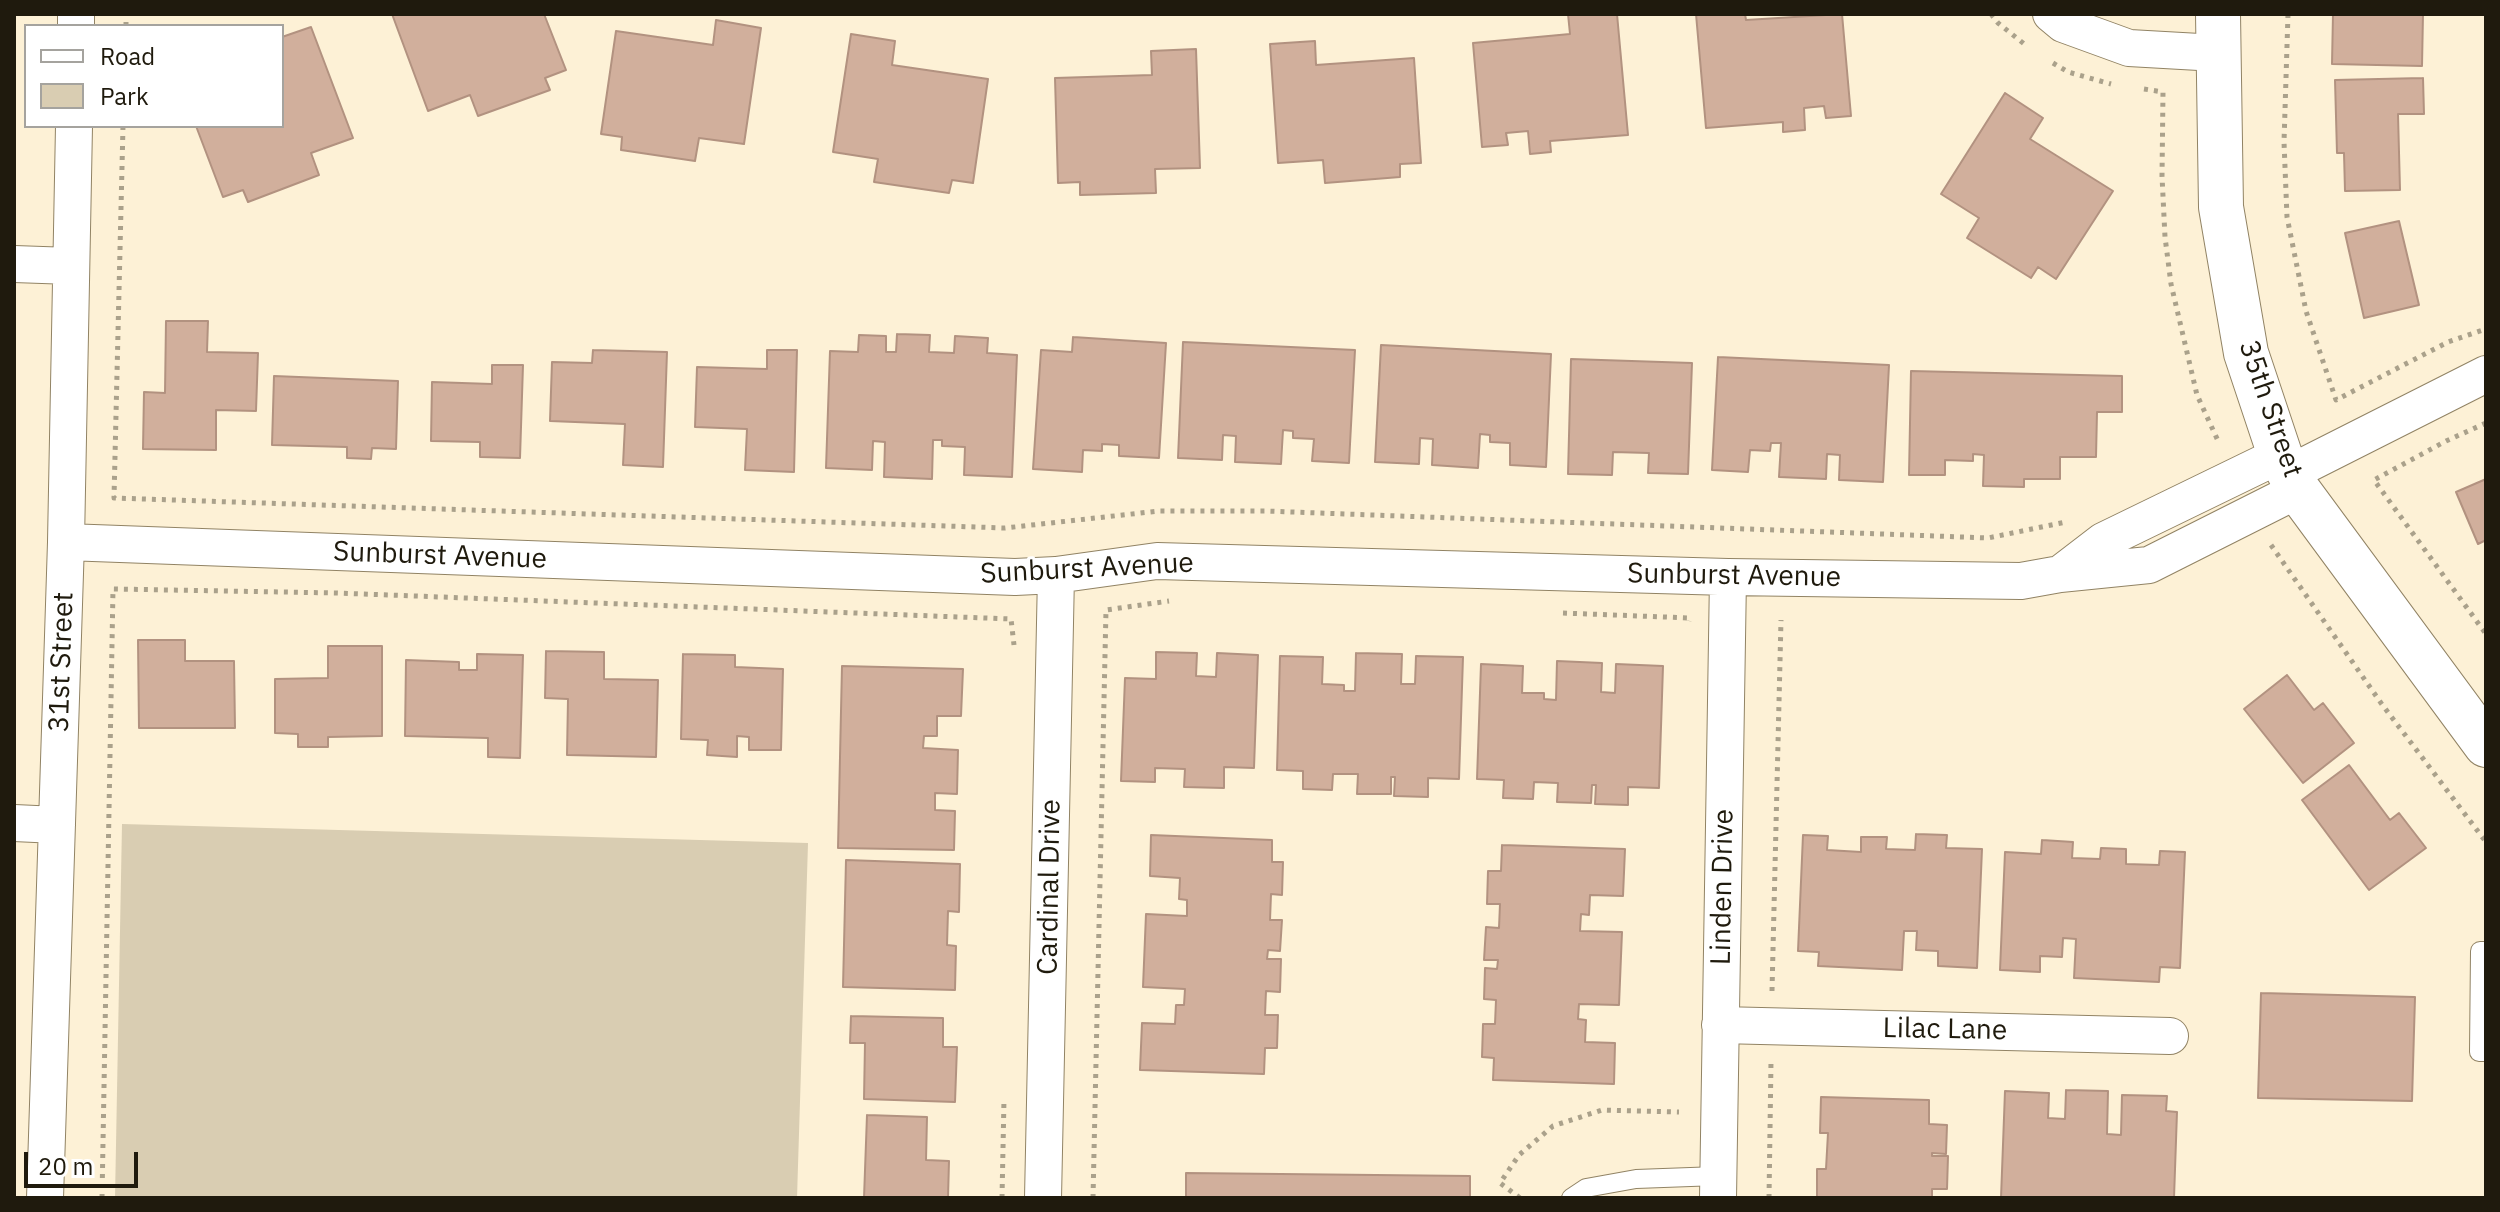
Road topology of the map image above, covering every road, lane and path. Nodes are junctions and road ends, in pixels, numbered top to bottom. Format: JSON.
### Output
{"nodes":[{"id":1,"x":1991,"y":14,"type":"edge"},
{"id":2,"x":2051,"y":14,"type":"edge"},
{"id":3,"x":2288,"y":14,"type":"edge"},
{"id":4,"x":2218,"y":34,"type":"edge"},
{"id":5,"x":2036,"y":52,"type":"dead end"},
{"id":6,"x":2047,"y":59,"type":"dead end"},
{"id":7,"x":2113,"y":85,"type":"dead end"},
{"id":8,"x":2138,"y":88,"type":"dead end"},
{"id":9,"x":74,"y":128,"type":"edge"},
{"id":10,"x":123,"y":128,"type":"edge"},
{"id":11,"x":14,"y":264,"type":"edge"},
{"id":12,"x":71,"y":266,"type":"junction"},
{"id":13,"x":2486,"y":329,"type":"edge"},
{"id":14,"x":2486,"y":374,"type":"edge"},
{"id":15,"x":2486,"y":423,"type":"edge"},
{"id":16,"x":2223,"y":451,"type":"dead end"},
{"id":17,"x":2289,"y":473,"type":"junction"},
{"id":18,"x":2075,"y":520,"type":"dead end"},
{"id":19,"x":2265,"y":536,"type":"dead end"},
{"id":20,"x":66,"y":542,"type":"junction"},
{"id":21,"x":1056,"y":575,"type":"junction"},
{"id":22,"x":1728,"y":577,"type":"junction"},
{"id":23,"x":1181,"y":600,"type":"dead end"},
{"id":24,"x":1551,"y":613,"type":"dead end"},
{"id":25,"x":1781,"y":620,"type":"dead end"},
{"id":26,"x":1689,"y":633,"type":"dead end"},
{"id":27,"x":2486,"y":634,"type":"edge"},
{"id":28,"x":1015,"y":651,"type":"dead end"},
{"id":29,"x":2486,"y":745,"type":"edge"},
{"id":30,"x":14,"y":823,"type":"edge"},
{"id":31,"x":57,"y":825,"type":"junction"},
{"id":32,"x":2486,"y":842,"type":"edge"},
{"id":33,"x":2486,"y":951,"type":"edge"},
{"id":34,"x":1720,"y":1025,"type":"junction"},
{"id":35,"x":1772,"y":1026,"type":"junction"},
{"id":36,"x":2170,"y":1036,"type":"dead end"},
{"id":37,"x":2486,"y":1052,"type":"edge"},
{"id":38,"x":1005,"y":1089,"type":"dead end"},
{"id":39,"x":1678,"y":1177,"type":"junction"},
{"id":40,"x":1718,"y":1187,"type":"edge"},
{"id":41,"x":45,"y":1198,"type":"edge"},
{"id":42,"x":102,"y":1198,"type":"edge"},
{"id":43,"x":1002,"y":1198,"type":"edge"},
{"id":44,"x":1043,"y":1198,"type":"edge"},
{"id":45,"x":1093,"y":1198,"type":"edge"},
{"id":46,"x":1520,"y":1198,"type":"edge"},
{"id":47,"x":1571,"y":1198,"type":"edge"},
{"id":48,"x":1769,"y":1198,"type":"edge"}],
"edges":[{"from":1,"to":5,"type":"path"},
{"from":2,"to":4,"type":"street"},
{"from":3,"to":13,"type":"path"},
{"from":4,"to":17,"type":"street","name":"35th Street"},
{"from":6,"to":7,"type":"path"},
{"from":8,"to":16,"type":"path"},
{"from":9,"to":12,"type":"street","name":"31st Street"},
{"from":10,"to":18,"type":"path"},
{"from":11,"to":12,"type":"street"},
{"from":12,"to":20,"type":"street","name":"31st Street"},
{"from":14,"to":17,"type":"street","name":"Sunburst Avenue"},
{"from":15,"to":27,"type":"path"},
{"from":17,"to":22,"type":"street","name":"Sunburst Avenue"},
{"from":17,"to":29,"type":"street","name":"35th Street"},
{"from":19,"to":32,"type":"path"},
{"from":20,"to":21,"type":"street","name":"Sunburst Avenue"},
{"from":20,"to":31,"type":"street","name":"31st Street"},
{"from":21,"to":22,"type":"street","name":"Sunburst Avenue"},
{"from":21,"to":44,"type":"street","name":"Cardinal Drive"},
{"from":22,"to":34,"type":"street","name":"Linden Drive"},
{"from":23,"to":45,"type":"path"},
{"from":24,"to":26,"type":"path"},
{"from":25,"to":35,"type":"path"},
{"from":28,"to":42,"type":"path"},
{"from":30,"to":31,"type":"street"},
{"from":31,"to":41,"type":"street","name":"31st Street"},
{"from":33,"to":37,"type":"lane"},
{"from":34,"to":35,"type":"street","name":"Lilac Lane"},
{"from":34,"to":40,"type":"street","name":"Linden Drive"},
{"from":35,"to":36,"type":"street","name":"Lilac Lane"},
{"from":35,"to":48,"type":"path"},
{"from":38,"to":43,"type":"path"},
{"from":39,"to":40,"type":"lane"},
{"from":39,"to":46,"type":"path"},
{"from":39,"to":47,"type":"lane"}]}
